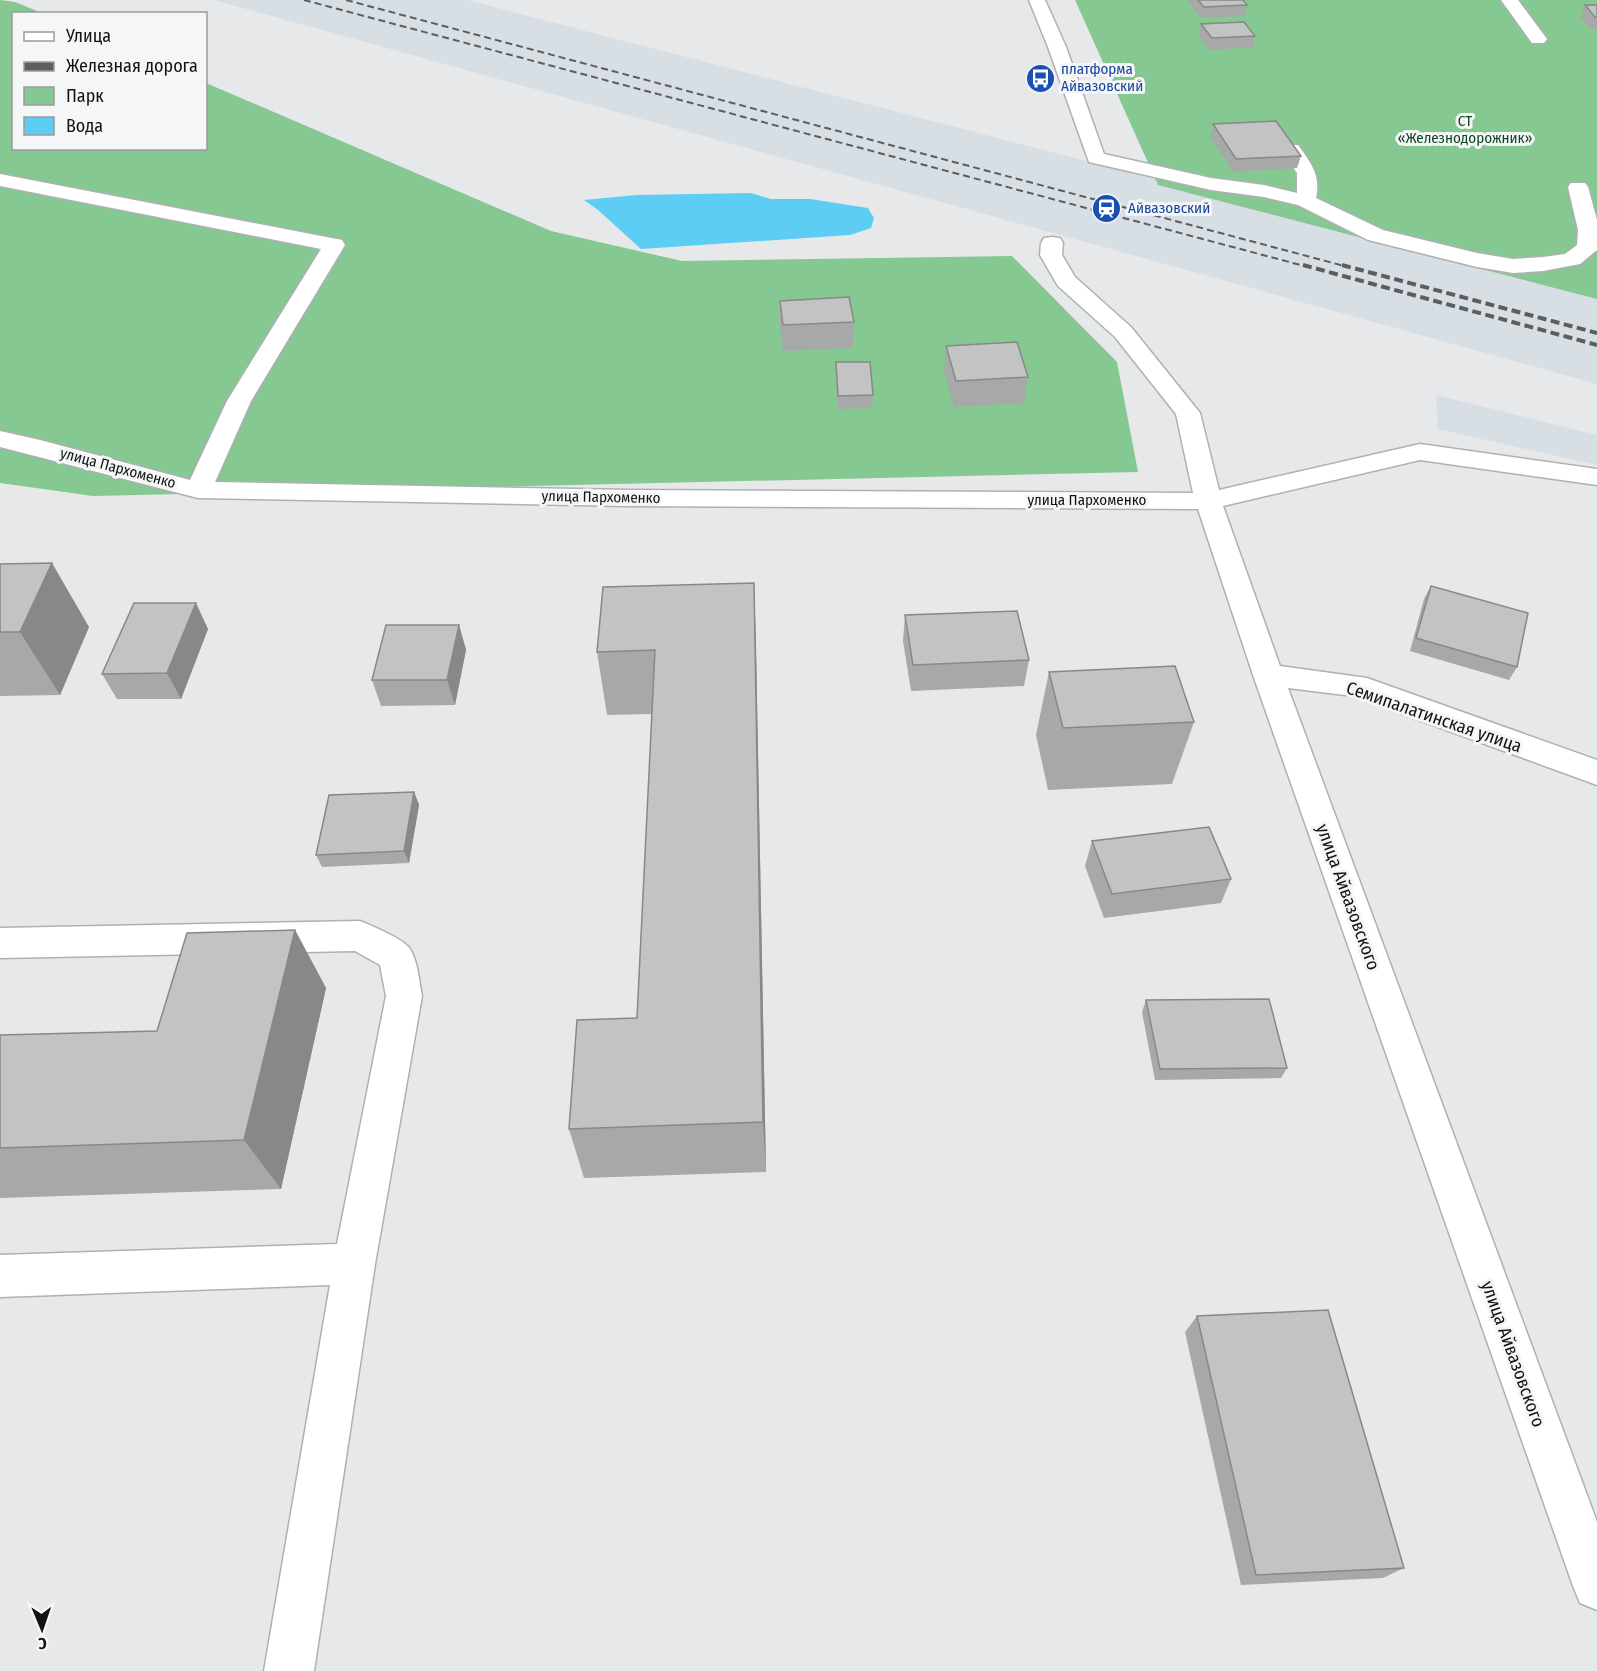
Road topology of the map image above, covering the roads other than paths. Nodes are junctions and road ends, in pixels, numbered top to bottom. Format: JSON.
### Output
{"nodes":[{"id":1,"x":1037,"y":0,"type":"edge"},
{"id":2,"x":1509,"y":0,"type":"edge"},
{"id":3,"x":1538,"y":39,"type":"dead end"},
{"id":4,"x":1291,"y":149,"type":"edge"},
{"id":5,"x":0,"y":180,"type":"edge"},
{"id":6,"x":1578,"y":187,"type":"dead end"},
{"id":7,"x":1305,"y":201,"type":"junction"},
{"id":8,"x":1052,"y":243,"type":"dead end"},
{"id":9,"x":0,"y":439,"type":"edge"},
{"id":10,"x":1597,"y":477,"type":"edge"},
{"id":11,"x":198,"y":490,"type":"junction"},
{"id":12,"x":1208,"y":501,"type":"junction"},
{"id":13,"x":1268,"y":675,"type":"junction"},
{"id":14,"x":1597,"y":773,"type":"edge"},
{"id":15,"x":0,"y":943,"type":"edge"},
{"id":16,"x":354,"y":1264,"type":"junction"},
{"id":17,"x":0,"y":1276,"type":"edge"},
{"id":18,"x":1597,"y":1586,"type":"edge"},
{"id":19,"x":289,"y":1671,"type":"edge"}],
"edges":[{"from":1,"to":7,"type":"street"},
{"from":2,"to":3,"type":"street"},
{"from":4,"to":7,"type":"street"},
{"from":5,"to":11,"type":"street"},
{"from":6,"to":7,"type":"street"},
{"from":8,"to":12,"type":"street","name":"улица Айвазовского"},
{"from":9,"to":11,"type":"street","name":"улица Пархоменко"},
{"from":10,"to":12,"type":"street","name":"улица Пархоменко"},
{"from":11,"to":12,"type":"street","name":"улица Пархоменко"},
{"from":12,"to":13,"type":"street","name":"улица Айвазовского"},
{"from":13,"to":14,"type":"street","name":"Семипалатинская улица"},
{"from":13,"to":18,"type":"street","name":"улица Айвазовского"},
{"from":15,"to":16,"type":"street"},
{"from":16,"to":17,"type":"street"},
{"from":16,"to":19,"type":"street"}]}
